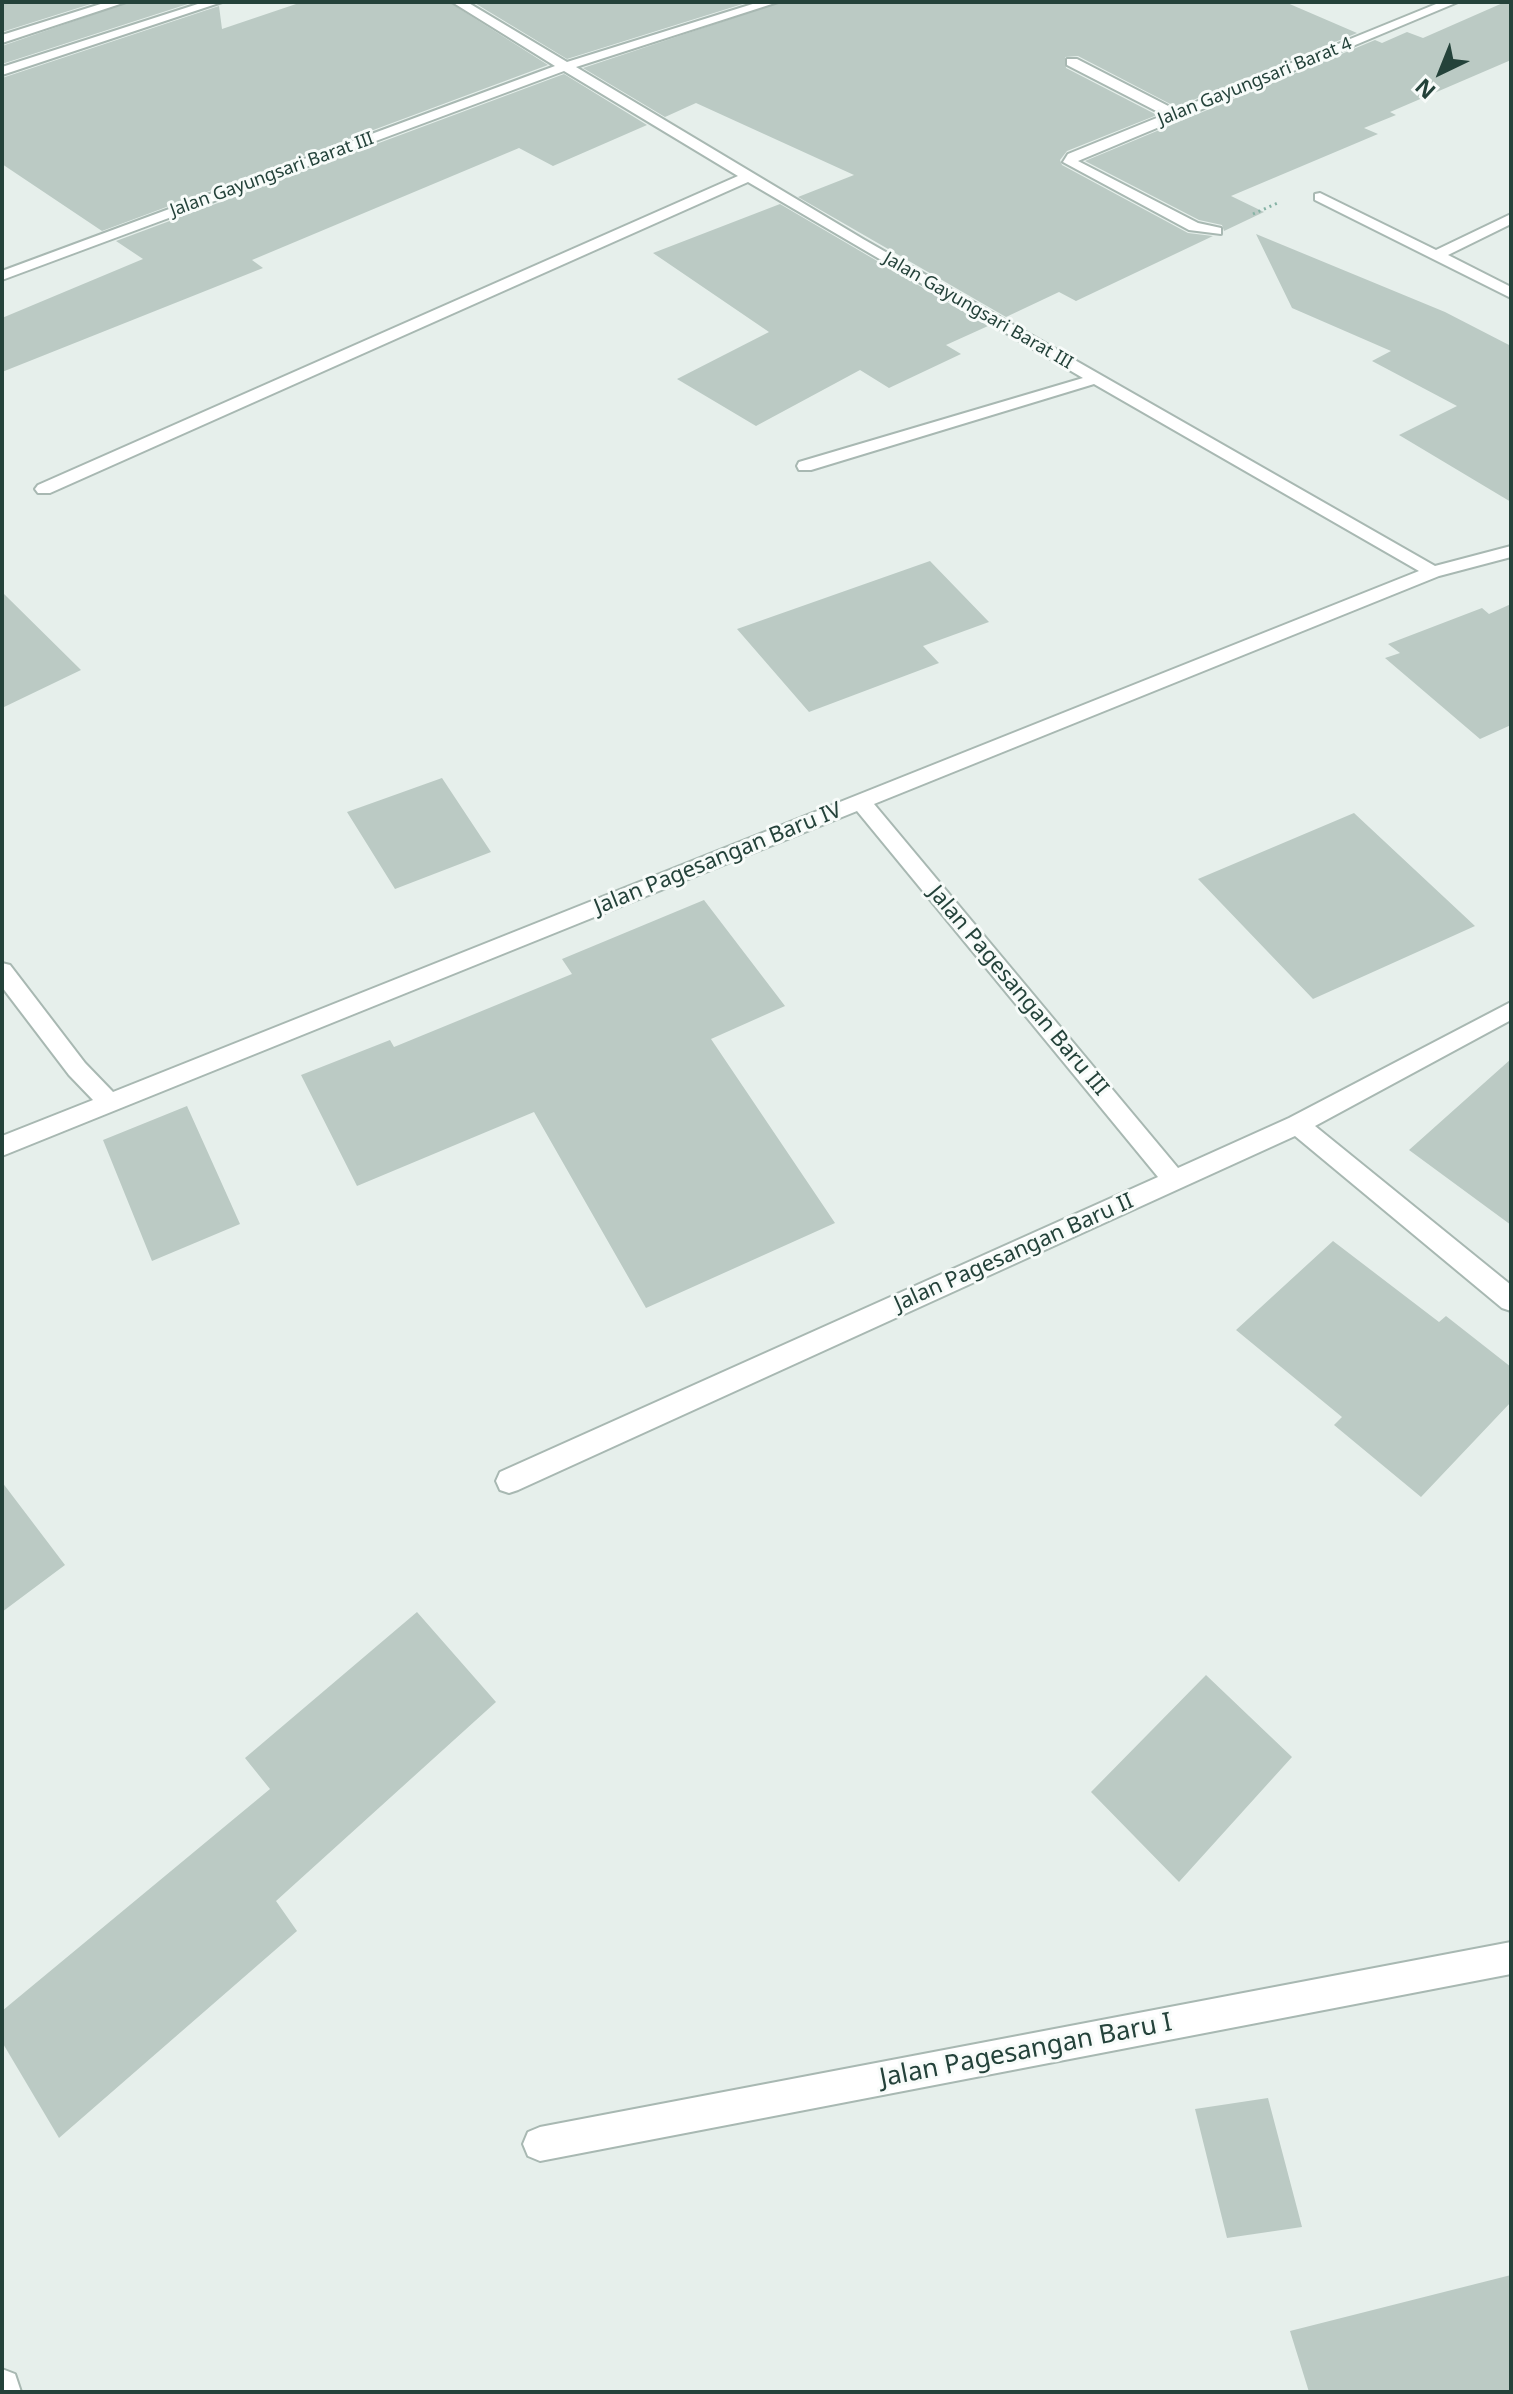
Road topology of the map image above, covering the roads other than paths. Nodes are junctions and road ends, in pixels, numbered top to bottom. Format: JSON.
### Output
{"nodes":[{"id":1,"x":120,"y":2,"type":"edge"},
{"id":2,"x":216,"y":2,"type":"edge"},
{"id":3,"x":458,"y":2,"type":"edge"},
{"id":4,"x":772,"y":2,"type":"edge"},
{"id":5,"x":1452,"y":2,"type":"edge"},
{"id":6,"x":2,"y":39,"type":"edge"},
{"id":7,"x":1072,"y":62,"type":"dead end"},
{"id":8,"x":567,"y":66,"type":"junction"},
{"id":9,"x":2,"y":71,"type":"edge"},
{"id":10,"x":1175,"y":115,"type":"junction"},
{"id":11,"x":747,"y":177,"type":"junction"},
{"id":12,"x":1320,"y":197,"type":"road end"},
{"id":13,"x":1511,"y":218,"type":"edge"},
{"id":14,"x":1216,"y":231,"type":"road end"},
{"id":15,"x":1435,"y":256,"type":"junction"},
{"id":16,"x":2,"y":276,"type":"edge"},
{"id":17,"x":1511,"y":293,"type":"edge"},
{"id":18,"x":1095,"y":379,"type":"junction"},
{"id":19,"x":805,"y":466,"type":"dead end"},
{"id":20,"x":44,"y":489,"type":"dead end"},
{"id":21,"x":1511,"y":551,"type":"edge"},
{"id":22,"x":1433,"y":572,"type":"junction"},
{"id":23,"x":861,"y":802,"type":"junction"},
{"id":24,"x":2,"y":971,"type":"edge"},
{"id":25,"x":1511,"y":1010,"type":"edge"},
{"id":26,"x":110,"y":1103,"type":"junction"},
{"id":27,"x":1297,"y":1125,"type":"junction"},
{"id":28,"x":2,"y":1146,"type":"edge"},
{"id":29,"x":1174,"y":1180,"type":"junction"},
{"id":30,"x":1511,"y":1300,"type":"edge"},
{"id":31,"x":509,"y":1481,"type":"dead end"},
{"id":32,"x":1511,"y":1958,"type":"edge"},
{"id":33,"x":540,"y":2144,"type":"dead end"}],
"edges":[{"from":1,"to":6,"type":"street"},
{"from":2,"to":9,"type":"street"},
{"from":3,"to":8,"type":"street","name":"Jalan Gayungsari Barat III"},
{"from":4,"to":8,"type":"street","name":"Jalan Gayungsari Barat III"},
{"from":5,"to":10,"type":"street","name":"Jalan Gayungsari Barat 4"},
{"from":7,"to":10,"type":"street"},
{"from":8,"to":11,"type":"street","name":"Jalan Gayungsari Barat III"},
{"from":8,"to":16,"type":"street","name":"Jalan Gayungsari Barat III"},
{"from":10,"to":14,"type":"street","name":"Jalan Gayungsari Barat 4"},
{"from":11,"to":18,"type":"street","name":"Jalan Gayungsari Barat III"},
{"from":11,"to":20,"type":"street"},
{"from":12,"to":15,"type":"street"},
{"from":13,"to":15,"type":"street"},
{"from":15,"to":17,"type":"street"},
{"from":18,"to":19,"type":"street"},
{"from":18,"to":22,"type":"street","name":"Jalan Gayungsari Barat III"},
{"from":21,"to":22,"type":"street"},
{"from":22,"to":23,"type":"street","name":"Jalan Pagesangan Baru IV"},
{"from":23,"to":26,"type":"street","name":"Jalan Pagesangan Baru IV"},
{"from":23,"to":29,"type":"street","name":"Jalan Pagesangan Baru III"},
{"from":24,"to":26,"type":"street"},
{"from":25,"to":27,"type":"street","name":"Jalan Pagesangan Baru II"},
{"from":26,"to":28,"type":"street","name":"Jalan Pagesangan Baru IV"},
{"from":27,"to":29,"type":"street","name":"Jalan Pagesangan Baru II"},
{"from":27,"to":30,"type":"street"},
{"from":29,"to":31,"type":"street","name":"Jalan Pagesangan Baru II"},
{"from":32,"to":33,"type":"street","name":"Jalan Pagesangan Baru I"}]}
